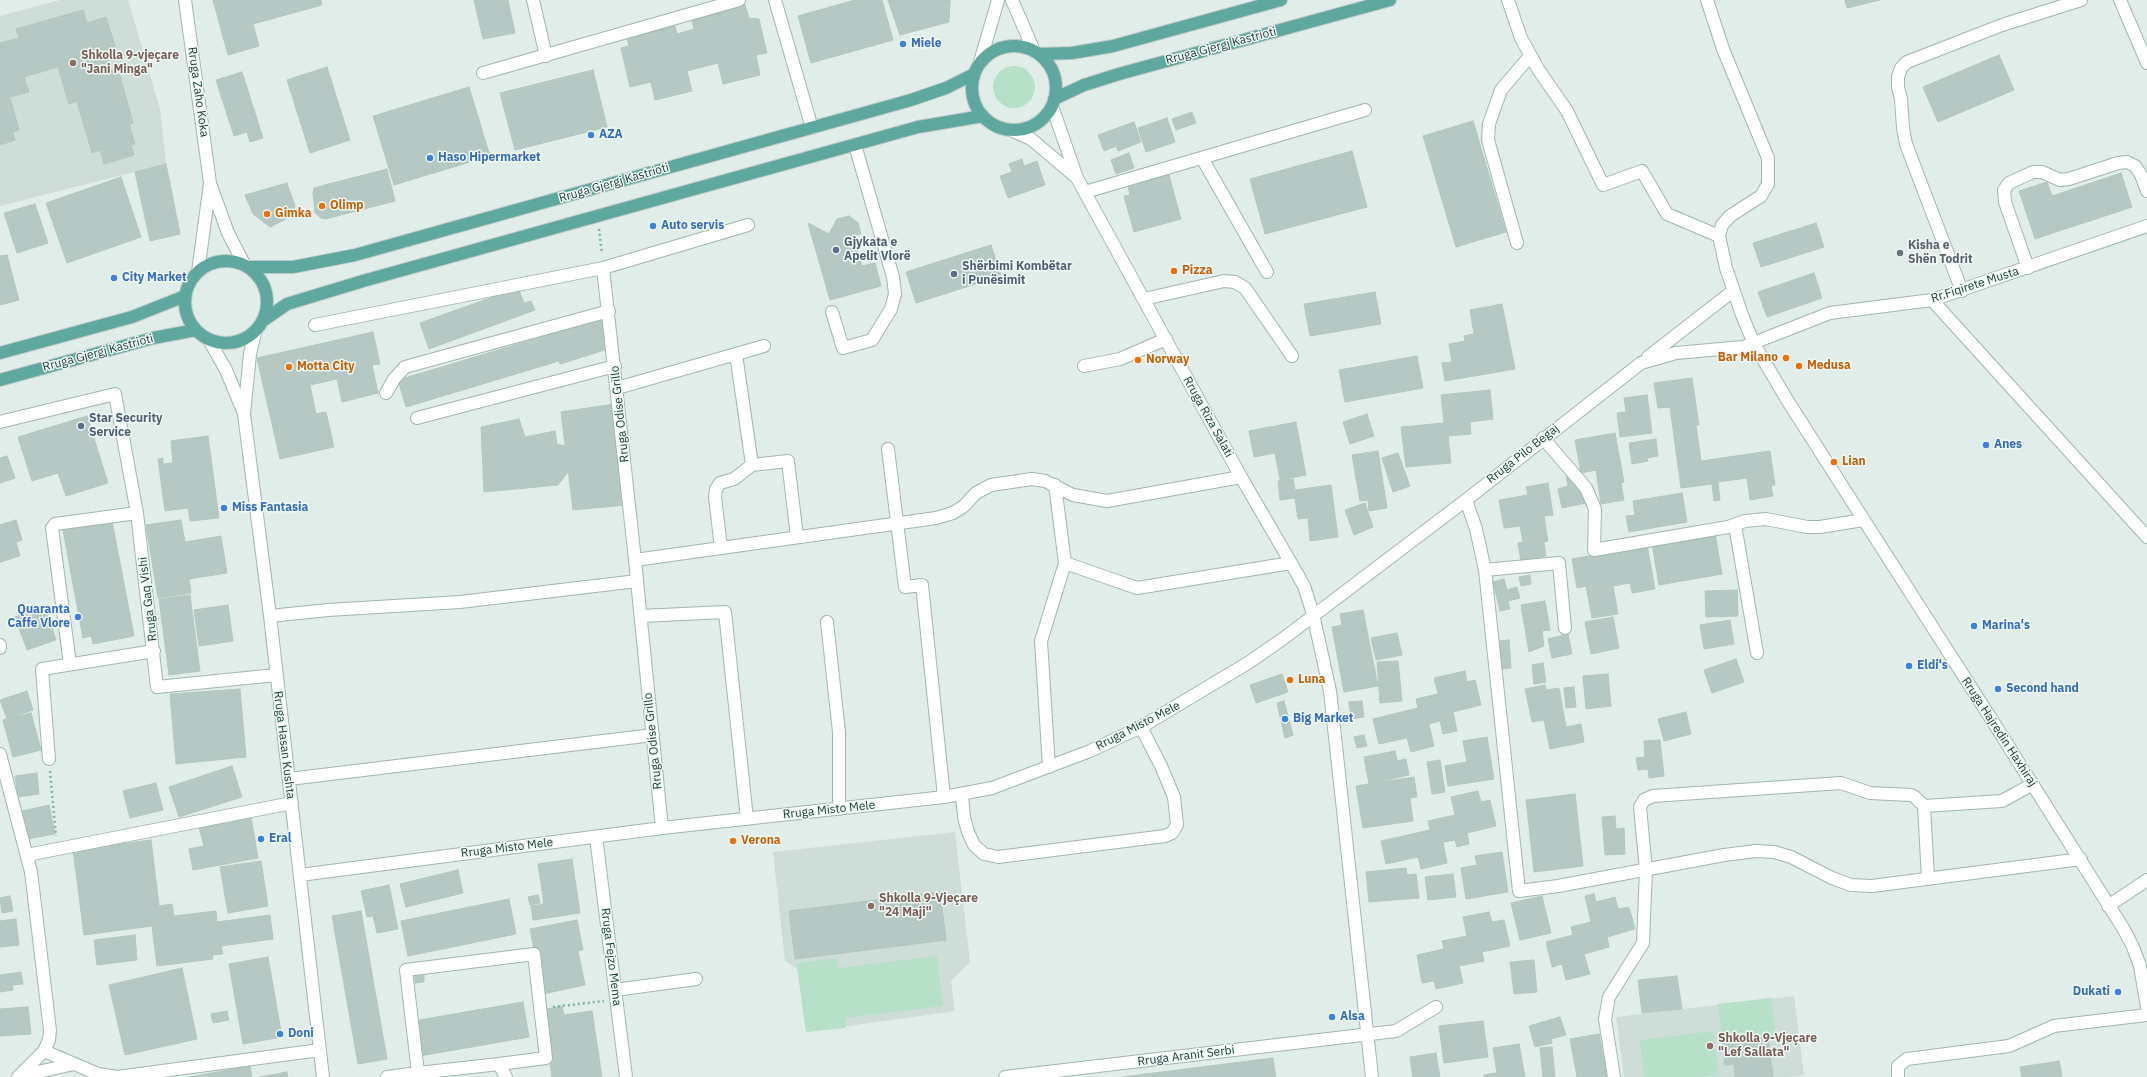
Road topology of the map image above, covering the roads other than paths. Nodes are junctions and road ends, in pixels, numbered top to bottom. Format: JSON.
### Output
{"nodes":[{"id":1,"x":185,"y":0,"type":"edge"},
{"id":2,"x":534,"y":0,"type":"edge"},
{"id":3,"x":739,"y":0,"type":"edge"},
{"id":4,"x":775,"y":0,"type":"edge"},
{"id":5,"x":998,"y":0,"type":"edge"},
{"id":6,"x":1012,"y":0,"type":"edge"},
{"id":7,"x":1281,"y":0,"type":"edge"},
{"id":8,"x":1390,"y":0,"type":"edge"},
{"id":9,"x":1508,"y":0,"type":"edge"},
{"id":10,"x":1707,"y":0,"type":"edge"},
{"id":11,"x":2081,"y":0,"type":"edge"},
{"id":12,"x":2120,"y":0,"type":"edge"},
{"id":13,"x":1036,"y":52,"type":"junction"},
{"id":14,"x":546,"y":56,"type":"junction"},
{"id":15,"x":1530,"y":56,"type":"junction"},
{"id":16,"x":980,"y":62,"type":"junction"},
{"id":17,"x":2147,"y":63,"type":"edge"},
{"id":18,"x":483,"y":74,"type":"dead end"},
{"id":19,"x":974,"y":74,"type":"junction"},
{"id":20,"x":1053,"y":102,"type":"junction"},
{"id":21,"x":1365,"y":110,"type":"dead end"},
{"id":22,"x":983,"y":116,"type":"junction"},
{"id":23,"x":812,"y":128,"type":"junction"},
{"id":24,"x":1011,"y":130,"type":"junction"},
{"id":25,"x":855,"y":145,"type":"junction"},
{"id":26,"x":1202,"y":158,"type":"junction"},
{"id":27,"x":1077,"y":178,"type":"junction"},
{"id":28,"x":210,"y":183,"type":"junction"},
{"id":29,"x":2147,"y":191,"type":"edge"},
{"id":30,"x":1085,"y":192,"type":"junction"},
{"id":31,"x":748,"y":225,"type":"dead end"},
{"id":32,"x":2147,"y":226,"type":"edge"},
{"id":33,"x":1719,"y":236,"type":"junction"},
{"id":34,"x":1517,"y":243,"type":"dead end"},
{"id":35,"x":246,"y":266,"type":"junction"},
{"id":36,"x":603,"y":268,"type":"junction"},
{"id":37,"x":2028,"y":268,"type":"junction"},
{"id":38,"x":198,"y":272,"type":"junction"},
{"id":39,"x":1267,"y":272,"type":"dead end"},
{"id":40,"x":1733,"y":291,"type":"junction"},
{"id":41,"x":1962,"y":291,"type":"junction"},
{"id":42,"x":185,"y":296,"type":"junction"},
{"id":43,"x":1144,"y":299,"type":"junction"},
{"id":44,"x":1932,"y":300,"type":"junction"},
{"id":45,"x":609,"y":311,"type":"junction"},
{"id":46,"x":832,"y":312,"type":"dead end"},
{"id":47,"x":264,"y":320,"type":"junction"},
{"id":48,"x":315,"y":326,"type":"dead end"},
{"id":49,"x":196,"y":330,"type":"junction"},
{"id":50,"x":255,"y":333,"type":"junction"},
{"id":51,"x":209,"y":340,"type":"junction"},
{"id":52,"x":1166,"y":340,"type":"junction"},
{"id":53,"x":1754,"y":344,"type":"junction"},
{"id":54,"x":764,"y":346,"type":"dead end"},
{"id":55,"x":0,"y":353,"type":"edge"},
{"id":56,"x":736,"y":354,"type":"junction"},
{"id":57,"x":1292,"y":356,"type":"dead end"},
{"id":58,"x":1641,"y":363,"type":"junction"},
{"id":59,"x":615,"y":366,"type":"junction"},
{"id":60,"x":1084,"y":366,"type":"dead end"},
{"id":61,"x":0,"y":380,"type":"edge"},
{"id":62,"x":617,"y":388,"type":"junction"},
{"id":63,"x":386,"y":393,"type":"dead end"},
{"id":64,"x":244,"y":414,"type":"junction"},
{"id":65,"x":417,"y":418,"type":"dead end"},
{"id":66,"x":0,"y":422,"type":"edge"},
{"id":67,"x":1543,"y":438,"type":"junction"},
{"id":68,"x":888,"y":449,"type":"dead end"},
{"id":69,"x":752,"y":466,"type":"junction"},
{"id":70,"x":1241,"y":477,"type":"junction"},
{"id":71,"x":1055,"y":485,"type":"junction"},
{"id":72,"x":1466,"y":500,"type":"junction"},
{"id":73,"x":137,"y":513,"type":"junction"},
{"id":74,"x":1863,"y":520,"type":"junction"},
{"id":75,"x":897,"y":523,"type":"junction"},
{"id":76,"x":1735,"y":525,"type":"junction"},
{"id":77,"x":798,"y":537,"type":"junction"},
{"id":78,"x":2147,"y":537,"type":"edge"},
{"id":79,"x":721,"y":548,"type":"junction"},
{"id":80,"x":635,"y":560,"type":"junction"},
{"id":81,"x":1065,"y":563,"type":"junction"},
{"id":82,"x":1291,"y":563,"type":"junction"},
{"id":83,"x":1485,"y":570,"type":"junction"},
{"id":84,"x":637,"y":581,"type":"junction"},
{"id":85,"x":1313,"y":614,"type":"junction"},
{"id":86,"x":270,"y":616,"type":"junction"},
{"id":87,"x":641,"y":616,"type":"junction"},
{"id":88,"x":827,"y":622,"type":"dead end"},
{"id":89,"x":1565,"y":628,"type":"dead end"},
{"id":90,"x":154,"y":651,"type":"junction"},
{"id":91,"x":1757,"y":652,"type":"dead end"},
{"id":92,"x":70,"y":664,"type":"junction"},
{"id":93,"x":276,"y":675,"type":"junction"},
{"id":94,"x":1141,"y":727,"type":"junction"},
{"id":95,"x":653,"y":735,"type":"junction"},
{"id":96,"x":0,"y":754,"type":"edge"},
{"id":97,"x":49,"y":759,"type":"road end"},
{"id":98,"x":1049,"y":767,"type":"junction"},
{"id":99,"x":288,"y":779,"type":"junction"},
{"id":100,"x":2033,"y":784,"type":"junction"},
{"id":101,"x":962,"y":795,"type":"junction"},
{"id":102,"x":944,"y":797,"type":"junction"},
{"id":103,"x":292,"y":803,"type":"junction"},
{"id":104,"x":1924,"y":806,"type":"junction"},
{"id":105,"x":839,"y":809,"type":"junction"},
{"id":106,"x":747,"y":819,"type":"junction"},
{"id":107,"x":662,"y":828,"type":"junction"},
{"id":108,"x":596,"y":837,"type":"junction"},
{"id":109,"x":27,"y":855,"type":"junction"},
{"id":110,"x":2080,"y":859,"type":"junction"},
{"id":111,"x":1646,"y":870,"type":"junction"},
{"id":112,"x":300,"y":875,"type":"junction"},
{"id":113,"x":1928,"y":878,"type":"junction"},
{"id":114,"x":2147,"y":880,"type":"edge"},
{"id":115,"x":2108,"y":906,"type":"junction"},
{"id":116,"x":696,"y":979,"type":"dead end"},
{"id":117,"x":616,"y":995,"type":"junction"},
{"id":118,"x":1436,"y":1007,"type":"dead end"},
{"id":119,"x":2147,"y":1007,"type":"edge"},
{"id":120,"x":2147,"y":1015,"type":"edge"},
{"id":121,"x":1367,"y":1034,"type":"junction"},
{"id":122,"x":320,"y":1050,"type":"junction"},
{"id":123,"x":44,"y":1051,"type":"junction"},
{"id":124,"x":74,"y":1064,"type":"junction"},
{"id":125,"x":499,"y":1064,"type":"junction"},
{"id":126,"x":98,"y":1075,"type":"edge"},
{"id":127,"x":418,"y":1075,"type":"edge"},
{"id":128,"x":18,"y":1077,"type":"edge"},
{"id":129,"x":323,"y":1077,"type":"edge"},
{"id":130,"x":387,"y":1077,"type":"edge"},
{"id":131,"x":506,"y":1077,"type":"edge"},
{"id":132,"x":626,"y":1077,"type":"edge"},
{"id":133,"x":1005,"y":1077,"type":"edge"},
{"id":134,"x":1372,"y":1077,"type":"edge"},
{"id":135,"x":1614,"y":1077,"type":"edge"},
{"id":136,"x":1898,"y":1077,"type":"edge"}],
"edges":[{"from":1,"to":28,"type":"street","name":"Rruga Zaho Koka"},
{"from":2,"to":14,"type":"street"},
{"from":3,"to":14,"type":"street"},
{"from":4,"to":23,"type":"street"},
{"from":5,"to":16,"type":"street"},
{"from":6,"to":13,"type":"street"},
{"from":7,"to":13,"type":"main road"},
{"from":8,"to":20,"type":"main road","name":"Rruga Gjergj Kastrioti"},
{"from":9,"to":15,"type":"street"},
{"from":10,"to":33,"type":"street"},
{"from":11,"to":41,"type":"street"},
{"from":12,"to":17,"type":"street"},
{"from":13,"to":16,"type":"main road"},
{"from":13,"to":20,"type":"main road"},
{"from":14,"to":18,"type":"street"},
{"from":15,"to":33,"type":"street"},
{"from":15,"to":34,"type":"street"},
{"from":16,"to":19,"type":"main road"},
{"from":19,"to":22,"type":"main road"},
{"from":19,"to":23,"type":"main road","name":"Rruga Gjergj Kastrioti"},
{"from":20,"to":24,"type":"main road"},
{"from":20,"to":27,"type":"street"},
{"from":21,"to":26,"type":"street"},
{"from":22,"to":24,"type":"main road"},
{"from":22,"to":25,"type":"main road"},
{"from":23,"to":35,"type":"main road","name":"Rruga Gjergj Kastrioti"},
{"from":24,"to":27,"type":"street"},
{"from":25,"to":46,"type":"street"},
{"from":25,"to":47,"type":"main road"},
{"from":26,"to":30,"type":"street"},
{"from":26,"to":39,"type":"street"},
{"from":27,"to":30,"type":"street","name":"Rruga Riza Salati"},
{"from":28,"to":35,"type":"street"},
{"from":28,"to":38,"type":"street"},
{"from":29,"to":37,"type":"street"},
{"from":30,"to":43,"type":"street","name":"Rruga Riza Salati"},
{"from":31,"to":36,"type":"street"},
{"from":32,"to":37,"type":"street","name":"Rr.Fiqirete Musta"},
{"from":33,"to":40,"type":"street","name":"Rruga Hajredin Haxhiraj"},
{"from":35,"to":38,"type":"main road"},
{"from":35,"to":47,"type":"main road"},
{"from":36,"to":45,"type":"street","name":"Rruga Odise Grillo"},
{"from":36,"to":48,"type":"street"},
{"from":37,"to":41,"type":"street","name":"Rr.Fiqirete Musta"},
{"from":38,"to":42,"type":"main road"},
{"from":40,"to":53,"type":"street","name":"Rruga Hajredin Haxhiraj"},
{"from":40,"to":58,"type":"street"},
{"from":41,"to":44,"type":"street","name":"Rr.Fiqirete Musta"},
{"from":42,"to":49,"type":"main road"},
{"from":42,"to":55,"type":"main road"},
{"from":43,"to":52,"type":"street","name":"Rruga Riza Salati"},
{"from":43,"to":57,"type":"street"},
{"from":44,"to":53,"type":"street","name":"Rr.Fiqirete Musta"},
{"from":44,"to":78,"type":"street"},
{"from":45,"to":59,"type":"street","name":"Rruga Odise Grillo"},
{"from":45,"to":63,"type":"street"},
{"from":47,"to":50,"type":"main road"},
{"from":49,"to":51,"type":"main road"},
{"from":49,"to":61,"type":"main road","name":"Rruga Gjergj Kastrioti"},
{"from":50,"to":51,"type":"main road"},
{"from":50,"to":64,"type":"street"},
{"from":51,"to":64,"type":"street"},
{"from":52,"to":60,"type":"street"},
{"from":52,"to":70,"type":"street","name":"Rruga Riza Salati"},
{"from":53,"to":58,"type":"street","name":"Rruga Pilo Begaj"},
{"from":53,"to":74,"type":"street","name":"Rruga Hajredin Haxhiraj"},
{"from":54,"to":56,"type":"street"},
{"from":56,"to":62,"type":"street"},
{"from":56,"to":69,"type":"street"},
{"from":58,"to":67,"type":"street","name":"Rruga Pilo Begaj"},
{"from":59,"to":62,"type":"street","name":"Rruga Odise Grillo"},
{"from":59,"to":65,"type":"street"},
{"from":62,"to":80,"type":"street","name":"Rruga Odise Grillo"},
{"from":64,"to":86,"type":"street","name":"Rruga Hasan Kushta"},
{"from":66,"to":73,"type":"street","name":"Rruga Gaq Vishi"},
{"from":67,"to":72,"type":"street","name":"Rruga Pilo Begaj"},
{"from":67,"to":76,"type":"street"},
{"from":68,"to":75,"type":"street"},
{"from":69,"to":77,"type":"street"},
{"from":69,"to":79,"type":"street"},
{"from":70,"to":71,"type":"street"},
{"from":70,"to":82,"type":"street","name":"Rruga Riza Salati"},
{"from":71,"to":75,"type":"street"},
{"from":71,"to":81,"type":"street"},
{"from":72,"to":83,"type":"street"},
{"from":72,"to":85,"type":"street","name":"Rruga Pilo Begaj"},
{"from":73,"to":90,"type":"street","name":"Rruga Gaq Vishi"},
{"from":73,"to":92,"type":"street"},
{"from":74,"to":76,"type":"street"},
{"from":74,"to":100,"type":"street","name":"Rruga Hajredin Haxhiraj"},
{"from":75,"to":77,"type":"street"},
{"from":75,"to":102,"type":"street"},
{"from":76,"to":91,"type":"street"},
{"from":77,"to":79,"type":"street"},
{"from":79,"to":80,"type":"street"},
{"from":80,"to":84,"type":"street","name":"Rruga Odise Grillo"},
{"from":81,"to":82,"type":"street"},
{"from":81,"to":98,"type":"street"},
{"from":82,"to":85,"type":"street","name":"Rruga Riza Salati"},
{"from":83,"to":89,"type":"street"},
{"from":83,"to":111,"type":"street"},
{"from":84,"to":86,"type":"street"},
{"from":84,"to":87,"type":"street","name":"Rruga Odise Grillo"},
{"from":85,"to":94,"type":"street","name":"Rruga Misto Mele"},
{"from":85,"to":121,"type":"street","name":"Rruga Riza Salati"},
{"from":86,"to":93,"type":"street","name":"Rruga Hasan Kushta"},
{"from":87,"to":95,"type":"street","name":"Rruga Odise Grillo"},
{"from":87,"to":106,"type":"street"},
{"from":88,"to":105,"type":"street"},
{"from":90,"to":92,"type":"street"},
{"from":90,"to":93,"type":"street","name":"Rruga Gaq Vishi"},
{"from":92,"to":97,"type":"street"},
{"from":93,"to":99,"type":"street","name":"Rruga Hasan Kushta"},
{"from":94,"to":98,"type":"street","name":"Rruga Misto Mele"},
{"from":94,"to":101,"type":"street"},
{"from":95,"to":99,"type":"street"},
{"from":95,"to":107,"type":"street","name":"Rruga Odise Grillo"},
{"from":96,"to":109,"type":"street"},
{"from":98,"to":101,"type":"street","name":"Rruga Misto Mele"},
{"from":99,"to":103,"type":"street","name":"Rruga Hasan Kushta"},
{"from":100,"to":104,"type":"street"},
{"from":100,"to":110,"type":"street","name":"Rruga Hajredin Haxhiraj"},
{"from":101,"to":102,"type":"street","name":"Rruga Misto Mele"},
{"from":102,"to":105,"type":"street","name":"Rruga Misto Mele"},
{"from":103,"to":109,"type":"street"},
{"from":103,"to":112,"type":"street","name":"Rruga Hasan Kushta"},
{"from":104,"to":111,"type":"street"},
{"from":104,"to":113,"type":"street"},
{"from":105,"to":106,"type":"street","name":"Rruga Misto Mele"},
{"from":106,"to":107,"type":"street","name":"Rruga Misto Mele"},
{"from":107,"to":108,"type":"street","name":"Rruga Misto Mele"},
{"from":108,"to":112,"type":"street","name":"Rruga Misto Mele"},
{"from":108,"to":117,"type":"street","name":"Rruga Fejzo Mema"},
{"from":109,"to":123,"type":"street"},
{"from":110,"to":113,"type":"street"},
{"from":110,"to":115,"type":"street","name":"Rruga Hajredin Haxhiraj"},
{"from":111,"to":113,"type":"street"},
{"from":111,"to":135,"type":"street"},
{"from":112,"to":122,"type":"street","name":"Rruga Hasan Kushta"},
{"from":114,"to":115,"type":"street"},
{"from":115,"to":119,"type":"street","name":"Rruga Hajredin Haxhiraj"},
{"from":116,"to":117,"type":"street"},
{"from":117,"to":132,"type":"street","name":"Rruga Fejzo Mema"},
{"from":118,"to":121,"type":"street","name":"Rruga Aranit Serbi"},
{"from":120,"to":136,"type":"street"},
{"from":121,"to":133,"type":"street","name":"Rruga Aranit Serbi"},
{"from":121,"to":134,"type":"street","name":"Rruga Riza Salati"},
{"from":122,"to":126,"type":"street"},
{"from":122,"to":129,"type":"street","name":"Rruga Hasan Kushta"},
{"from":123,"to":124,"type":"street"},
{"from":123,"to":128,"type":"street"},
{"from":124,"to":126,"type":"street"},
{"from":124,"to":128,"type":"street"},
{"from":125,"to":127,"type":"street"},
{"from":125,"to":127,"type":"street"},
{"from":125,"to":131,"type":"street"},
{"from":127,"to":130,"type":"street"}]}
